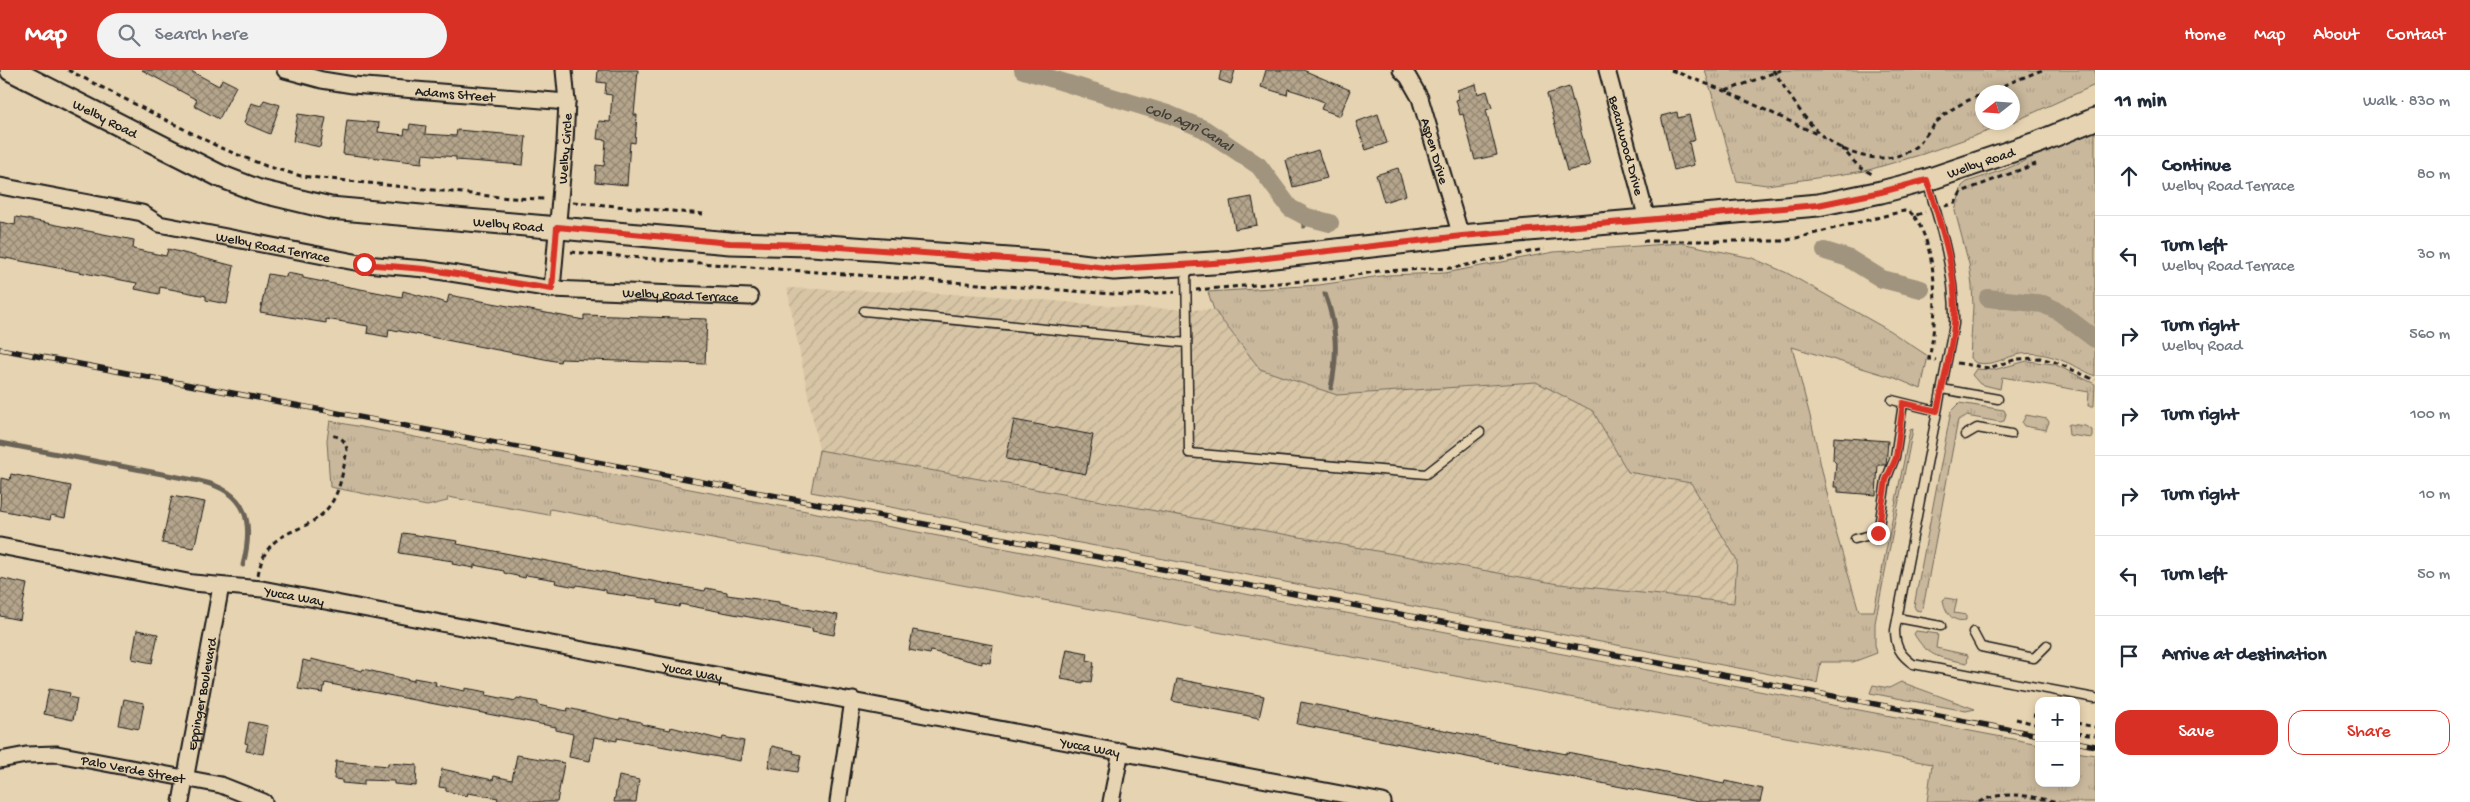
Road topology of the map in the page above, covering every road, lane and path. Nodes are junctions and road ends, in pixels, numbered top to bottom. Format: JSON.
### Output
{"nodes":[{"id":1,"x":11,"y":70,"type":"edge"},
{"id":2,"x":68,"y":70,"type":"edge"},
{"id":3,"x":285,"y":70,"type":"edge"},
{"id":4,"x":564,"y":70,"type":"edge"},
{"id":5,"x":1401,"y":70,"type":"edge"},
{"id":6,"x":1607,"y":70,"type":"edge"},
{"id":7,"x":1671,"y":70,"type":"edge"},
{"id":8,"x":1781,"y":70,"type":"edge"},
{"id":9,"x":2042,"y":70,"type":"edge"},
{"id":10,"x":1774,"y":71,"type":"edge"},
{"id":11,"x":2004,"y":85,"type":"edge"},
{"id":12,"x":1725,"y":91,"type":"junction"},
{"id":13,"x":1975,"y":98,"type":"edge"},
{"id":14,"x":567,"y":102,"type":"junction"},
{"id":15,"x":2095,"y":119,"type":"edge"},
{"id":16,"x":1822,"y":136,"type":"junction"},
{"id":17,"x":1840,"y":146,"type":"junction"},
{"id":18,"x":2039,"y":163,"type":"dead end"},
{"id":19,"x":1872,"y":174,"type":"dead end"},
{"id":20,"x":1927,"y":180,"type":"junction"},
{"id":21,"x":0,"y":186,"type":"edge"},
{"id":22,"x":538,"y":199,"type":"dead end"},
{"id":23,"x":581,"y":203,"type":"dead end"},
{"id":24,"x":1953,"y":203,"type":"dead end"},
{"id":25,"x":703,"y":214,"type":"dead end"},
{"id":26,"x":1914,"y":216,"type":"dead end"},
{"id":27,"x":1647,"y":219,"type":"junction"},
{"id":28,"x":557,"y":227,"type":"junction"},
{"id":29,"x":1462,"y":236,"type":"junction"},
{"id":30,"x":1186,"y":266,"type":"junction"},
{"id":31,"x":552,"y":289,"type":"junction"},
{"id":32,"x":750,"y":297,"type":"dead end"},
{"id":33,"x":864,"y":311,"type":"dead end"},
{"id":34,"x":1187,"y":343,"type":"junction"},
{"id":35,"x":1931,"y":359,"type":"dead end"},
{"id":36,"x":1971,"y":366,"type":"dead end"},
{"id":37,"x":2095,"y":380,"type":"edge"},
{"id":38,"x":1942,"y":388,"type":"junction"},
{"id":39,"x":1998,"y":399,"type":"dead end"},
{"id":40,"x":1892,"y":400,"type":"dead end"},
{"id":41,"x":1903,"y":403,"type":"junction"},
{"id":42,"x":1937,"y":411,"type":"junction"},
{"id":43,"x":1480,"y":432,"type":"dead end"},
{"id":44,"x":2011,"y":434,"type":"dead end"},
{"id":45,"x":330,"y":435,"type":"dead end"},
{"id":46,"x":1965,"y":435,"type":"dead end"},
{"id":47,"x":1856,"y":539,"type":"dead end"},
{"id":48,"x":0,"y":546,"type":"edge"},
{"id":49,"x":222,"y":586,"type":"junction"},
{"id":50,"x":255,"y":588,"type":"junction"},
{"id":51,"x":1898,"y":618,"type":"junction"},
{"id":52,"x":1941,"y":626,"type":"dead end"},
{"id":53,"x":1973,"y":632,"type":"dead end"},
{"id":54,"x":2047,"y":645,"type":"dead end"},
{"id":55,"x":2095,"y":698,"type":"edge"},
{"id":56,"x":853,"y":700,"type":"junction"},
{"id":57,"x":2016,"y":719,"type":"dead end"},
{"id":58,"x":2035,"y":724,"type":"edge"},
{"id":59,"x":2080,"y":724,"type":"edge"},
{"id":60,"x":2095,"y":727,"type":"edge"},
{"id":61,"x":2080,"y":734,"type":"edge"},
{"id":62,"x":2095,"y":736,"type":"edge"},
{"id":63,"x":1121,"y":751,"type":"junction"},
{"id":64,"x":0,"y":760,"type":"edge"},
{"id":65,"x":186,"y":779,"type":"junction"},
{"id":66,"x":1302,"y":794,"type":"edge"},
{"id":67,"x":181,"y":802,"type":"edge"},
{"id":68,"x":264,"y":802,"type":"edge"},
{"id":69,"x":838,"y":802,"type":"edge"},
{"id":70,"x":1111,"y":802,"type":"edge"},
{"id":71,"x":1383,"y":802,"type":"edge"},
{"id":72,"x":1979,"y":802,"type":"edge"},
{"id":73,"x":2059,"y":802,"type":"edge"}],
"edges":[{"from":1,"to":28,"type":"street","name":"Welby Road"},
{"from":2,"to":22,"type":"path"},
{"from":3,"to":14,"type":"street","name":"Adams Street"},
{"from":4,"to":14,"type":"street","name":"Welby Circle"},
{"from":5,"to":29,"type":"street","name":"Aspen Drive"},
{"from":6,"to":27,"type":"street","name":"Beachwood Drive"},
{"from":7,"to":12,"type":"path"},
{"from":8,"to":10,"type":"path"},
{"from":9,"to":11,"type":"path"},
{"from":10,"to":12,"type":"path"},
{"from":10,"to":16,"type":"path"},
{"from":12,"to":16,"type":"path"},
{"from":13,"to":17,"type":"path"},
{"from":14,"to":28,"type":"street","name":"Welby Circle"},
{"from":15,"to":20,"type":"street","name":"Welby Road"},
{"from":16,"to":17,"type":"path"},
{"from":17,"to":19,"type":"path"},
{"from":18,"to":24,"type":"path"},
{"from":20,"to":27,"type":"street","name":"Welby Road"},
{"from":20,"to":38,"type":"lane"},
{"from":21,"to":31,"type":"street","name":"Welby Road Terrace"},
{"from":23,"to":25,"type":"path"},
{"from":26,"to":35,"type":"path"},
{"from":27,"to":29,"type":"street","name":"Welby Road"},
{"from":28,"to":30,"type":"street","name":"Welby Road"},
{"from":28,"to":31,"type":"street"},
{"from":29,"to":30,"type":"street","name":"Welby Road"},
{"from":30,"to":34,"type":"lane"},
{"from":31,"to":32,"type":"street","name":"Welby Road Terrace"},
{"from":33,"to":34,"type":"lane"},
{"from":34,"to":43,"type":"lane"},
{"from":36,"to":37,"type":"path"},
{"from":38,"to":39,"type":"lane"},
{"from":38,"to":42,"type":"lane"},
{"from":40,"to":41,"type":"lane"},
{"from":41,"to":42,"type":"lane"},
{"from":41,"to":47,"type":"lane"},
{"from":42,"to":51,"type":"lane"},
{"from":44,"to":46,"type":"lane"},
{"from":45,"to":50,"type":"path"},
{"from":48,"to":49,"type":"street","name":"Yucca Way"},
{"from":49,"to":50,"type":"street","name":"Yucca Way"},
{"from":49,"to":65,"type":"street","name":"Eppinger Boulevard"},
{"from":50,"to":56,"type":"street","name":"Yucca Way"},
{"from":51,"to":52,"type":"lane"},
{"from":51,"to":55,"type":"lane"},
{"from":53,"to":54,"type":"lane"},
{"from":56,"to":63,"type":"street","name":"Yucca Way"},
{"from":56,"to":69,"type":"street"},
{"from":57,"to":58,"type":"path"},
{"from":59,"to":60,"type":"path"},
{"from":61,"to":62,"type":"path"},
{"from":63,"to":66,"type":"street","name":"Yucca Way"},
{"from":63,"to":70,"type":"street"},
{"from":64,"to":65,"type":"street","name":"Palo Verde Street"},
{"from":65,"to":67,"type":"street","name":"Eppinger Boulevard"},
{"from":65,"to":68,"type":"street","name":"Palo Verde Street"},
{"from":66,"to":71,"type":"street","name":"Yucca Way"},
{"from":72,"to":73,"type":"path"}]}
